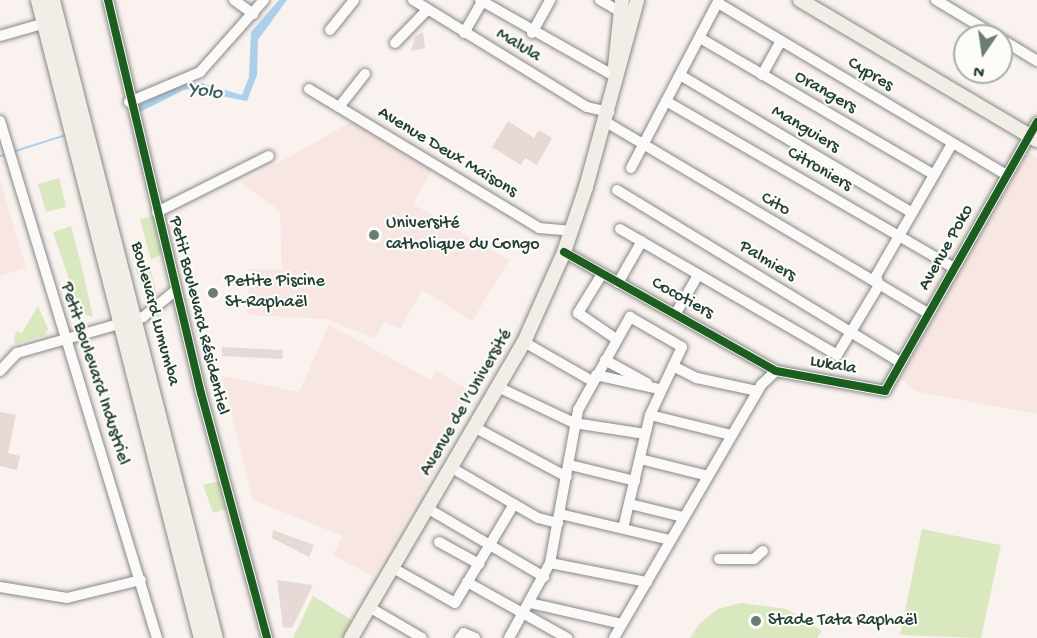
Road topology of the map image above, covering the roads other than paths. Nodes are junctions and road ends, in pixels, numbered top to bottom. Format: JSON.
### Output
{"nodes":[{"id":1,"x":38,"y":0,"type":"edge"},
{"id":2,"x":52,"y":0,"type":"edge"},
{"id":3,"x":108,"y":0,"type":"edge"},
{"id":4,"x":234,"y":0,"type":"edge"},
{"id":5,"x":264,"y":0,"type":"edge"},
{"id":6,"x":354,"y":0,"type":"edge"},
{"id":7,"x":413,"y":0,"type":"edge"},
{"id":8,"x":482,"y":0,"type":"edge"},
{"id":9,"x":550,"y":0,"type":"edge"},
{"id":10,"x":600,"y":0,"type":"edge"},
{"id":11,"x":637,"y":0,"type":"edge"},
{"id":12,"x":800,"y":0,"type":"edge"},
{"id":13,"x":936,"y":0,"type":"edge"},
{"id":14,"x":719,"y":1,"type":"edge"},
{"id":15,"x":620,"y":6,"type":"edge"},
{"id":16,"x":427,"y":10,"type":"junction"},
{"id":17,"x":253,"y":14,"type":"junction"},
{"id":18,"x":50,"y":22,"type":"junction"},
{"id":19,"x":976,"y":24,"type":"edge"},
{"id":20,"x":330,"y":30,"type":"dead end"},
{"id":21,"x":464,"y":33,"type":"junction"},
{"id":22,"x":532,"y":33,"type":"junction"},
{"id":23,"x":0,"y":36,"type":"edge"},
{"id":24,"x":700,"y":38,"type":"junction"},
{"id":25,"x":782,"y":41,"type":"junction"},
{"id":26,"x":395,"y":43,"type":"dead end"},
{"id":27,"x":1013,"y":46,"type":"edge"},
{"id":28,"x":1037,"y":61,"type":"edge"},
{"id":29,"x":365,"y":74,"type":"dead end"},
{"id":30,"x":680,"y":75,"type":"junction"},
{"id":31,"x":762,"y":75,"type":"junction"},
{"id":32,"x":616,"y":77,"type":"junction"},
{"id":33,"x":309,"y":89,"type":"dead end"},
{"id":34,"x":666,"y":101,"type":"junction"},
{"id":35,"x":129,"y":104,"type":"junction"},
{"id":36,"x":339,"y":107,"type":"junction"},
{"id":37,"x":608,"y":117,"type":"junction"},
{"id":38,"x":0,"y":120,"type":"edge"},
{"id":39,"x":1037,"y":122,"type":"edge"},
{"id":40,"x":1033,"y":138,"type":"edge"},
{"id":41,"x":952,"y":144,"type":"junction"},
{"id":42,"x":83,"y":147,"type":"junction"},
{"id":43,"x":642,"y":147,"type":"junction"},
{"id":44,"x":269,"y":156,"type":"dead end"},
{"id":45,"x":631,"y":168,"type":"dead end"},
{"id":46,"x":1005,"y":174,"type":"junction"},
{"id":47,"x":934,"y":175,"type":"junction"},
{"id":48,"x":617,"y":190,"type":"dead end"},
{"id":49,"x":157,"y":212,"type":"junction"},
{"id":50,"x":912,"y":213,"type":"junction"},
{"id":51,"x":620,"y":229,"type":"dead end"},
{"id":52,"x":572,"y":231,"type":"junction"},
{"id":53,"x":899,"y":235,"type":"junction"},
{"id":54,"x":642,"y":242,"type":"junction"},
{"id":55,"x":569,"y":254,"type":"junction"},
{"id":56,"x":954,"y":268,"type":"junction"},
{"id":57,"x":602,"y":274,"type":"junction"},
{"id":58,"x":698,"y":275,"type":"junction"},
{"id":59,"x":618,"y":283,"type":"junction"},
{"id":60,"x":879,"y":285,"type":"junction"},
{"id":61,"x":176,"y":290,"type":"junction"},
{"id":62,"x":676,"y":313,"type":"junction"},
{"id":63,"x":928,"y":313,"type":"junction"},
{"id":64,"x":136,"y":320,"type":"junction"},
{"id":65,"x":121,"y":324,"type":"junction"},
{"id":66,"x":851,"y":332,"type":"junction"},
{"id":67,"x":64,"y":339,"type":"junction"},
{"id":68,"x":616,"y":339,"type":"junction"},
{"id":69,"x":524,"y":342,"type":"junction"},
{"id":70,"x":605,"y":360,"type":"junction"},
{"id":71,"x":900,"y":362,"type":"junction"},
{"id":72,"x":1,"y":364,"type":"edge"},
{"id":73,"x":673,"y":366,"type":"junction"},
{"id":74,"x":776,"y":370,"type":"junction"},
{"id":75,"x":594,"y":378,"type":"junction"},
{"id":76,"x":500,"y":388,"type":"junction"},
{"id":77,"x":659,"y":389,"type":"junction"},
{"id":78,"x":757,"y":391,"type":"junction"},
{"id":79,"x":885,"y":391,"type":"joint"},
{"id":80,"x":650,"y":415,"type":"junction"},
{"id":81,"x":574,"y":423,"type":"junction"},
{"id":82,"x":476,"y":428,"type":"junction"},
{"id":83,"x":645,"y":434,"type":"junction"},
{"id":84,"x":731,"y":435,"type":"junction"},
{"id":85,"x":640,"y":459,"type":"junction"},
{"id":86,"x":570,"y":465,"type":"junction"},
{"id":87,"x":452,"y":468,"type":"junction"},
{"id":88,"x":708,"y":476,"type":"junction"},
{"id":89,"x":567,"y":477,"type":"junction"},
{"id":90,"x":635,"y":481,"type":"junction"},
{"id":91,"x":514,"y":504,"type":"junction"},
{"id":92,"x":630,"y":504,"type":"junction"},
{"id":93,"x":427,"y":508,"type":"junction"},
{"id":94,"x":683,"y":517,"type":"junction"},
{"id":95,"x":559,"y":519,"type":"junction"},
{"id":96,"x":623,"y":528,"type":"junction"},
{"id":97,"x":670,"y":540,"type":"junction"},
{"id":98,"x":439,"y":542,"type":"dead end"},
{"id":99,"x":490,"y":544,"type":"junction"},
{"id":100,"x":763,"y":551,"type":"dead end"},
{"id":101,"x":719,"y":559,"type":"dead end"},
{"id":102,"x":550,"y":563,"type":"junction"},
{"id":103,"x":478,"y":564,"type":"junction"},
{"id":104,"x":393,"y":568,"type":"junction"},
{"id":105,"x":544,"y":577,"type":"junction"},
{"id":106,"x":141,"y":580,"type":"junction"},
{"id":107,"x":467,"y":582,"type":"junction"},
{"id":108,"x":647,"y":582,"type":"junction"},
{"id":109,"x":0,"y":587,"type":"edge"},
{"id":110,"x":530,"y":603,"type":"junction"},
{"id":111,"x":369,"y":608,"type":"junction"},
{"id":112,"x":523,"y":614,"type":"junction"},
{"id":113,"x":622,"y":624,"type":"junction"},
{"id":114,"x":157,"y":638,"type":"edge"},
{"id":115,"x":201,"y":638,"type":"edge"},
{"id":116,"x":215,"y":638,"type":"edge"},
{"id":117,"x":267,"y":638,"type":"edge"},
{"id":118,"x":351,"y":638,"type":"edge"},
{"id":119,"x":422,"y":638,"type":"edge"},
{"id":120,"x":460,"y":638,"type":"edge"},
{"id":121,"x":475,"y":638,"type":"edge"},
{"id":122,"x":509,"y":638,"type":"edge"},
{"id":123,"x":567,"y":638,"type":"edge"},
{"id":124,"x":614,"y":638,"type":"edge"}],
"edges":[{"from":1,"to":18,"type":"highway","name":"Boulevard Lumumba"},
{"from":2,"to":18,"type":"highway","name":"Boulevard Lumumba"},
{"from":3,"to":35,"type":"street","name":"Petit Boulevard Résidentiel"},
{"from":4,"to":17,"type":"street"},
{"from":5,"to":17,"type":"street"},
{"from":6,"to":20,"type":"street"},
{"from":7,"to":16,"type":"street","name":"Malula"},
{"from":8,"to":21,"type":"street"},
{"from":8,"to":22,"type":"street"},
{"from":9,"to":22,"type":"street"},
{"from":10,"to":15,"type":"street"},
{"from":11,"to":32,"type":"main road","name":"Avenue de l’Université"},
{"from":12,"to":40,"type":"main road"},
{"from":13,"to":19,"type":"street"},
{"from":14,"to":24,"type":"street"},
{"from":14,"to":25,"type":"street","name":"Cypres"},
{"from":15,"to":32,"type":"main road"},
{"from":16,"to":21,"type":"street","name":"Malula"},
{"from":16,"to":26,"type":"street"},
{"from":17,"to":35,"type":"street"},
{"from":18,"to":23,"type":"street"},
{"from":18,"to":42,"type":"highway","name":"Boulevard Lumumba"},
{"from":21,"to":37,"type":"street","name":"Malula"},
{"from":22,"to":32,"type":"street"},
{"from":24,"to":30,"type":"street"},
{"from":24,"to":31,"type":"street","name":"Orangers"},
{"from":25,"to":31,"type":"street"},
{"from":25,"to":41,"type":"street","name":"Cypres"},
{"from":27,"to":28,"type":"street"},
{"from":29,"to":36,"type":"street"},
{"from":30,"to":34,"type":"street"},
{"from":30,"to":50,"type":"street","name":"Manguiers"},
{"from":31,"to":47,"type":"street","name":"Orangers"},
{"from":32,"to":37,"type":"main road","name":"Avenue de l’Université"},
{"from":33,"to":36,"type":"street","name":"Avenue Deux Maisons"},
{"from":34,"to":43,"type":"street"},
{"from":34,"to":53,"type":"street","name":"Citroniers"},
{"from":35,"to":49,"type":"street","name":"Petit Boulevard Résidentiel"},
{"from":36,"to":52,"type":"street","name":"Avenue Deux Maisons"},
{"from":37,"to":43,"type":"street","name":"Cito"},
{"from":37,"to":52,"type":"main road","name":"Avenue de l’Université"},
{"from":38,"to":67,"type":"street","name":"Petit Boulevard Industriel"},
{"from":39,"to":40,"type":"street","name":"Avenue Poko"},
{"from":40,"to":46,"type":"street","name":"Avenue Poko"},
{"from":41,"to":46,"type":"street","name":"Cypres"},
{"from":41,"to":47,"type":"street"},
{"from":42,"to":64,"type":"highway","name":"Boulevard Lumumba"},
{"from":42,"to":65,"type":"highway","name":"Boulevard Lumumba"},
{"from":43,"to":45,"type":"street"},
{"from":43,"to":60,"type":"street","name":"Cito"},
{"from":44,"to":49,"type":"street"},
{"from":46,"to":56,"type":"street","name":"Avenue Poko"},
{"from":47,"to":50,"type":"street"},
{"from":48,"to":66,"type":"street","name":"Palmiers"},
{"from":49,"to":61,"type":"street","name":"Petit Boulevard Résidentiel"},
{"from":50,"to":53,"type":"street"},
{"from":51,"to":54,"type":"street"},
{"from":52,"to":55,"type":"main road","name":"Avenue de l’Université"},
{"from":53,"to":56,"type":"street","name":"Citroniers"},
{"from":53,"to":60,"type":"street"},
{"from":54,"to":58,"type":"street"},
{"from":54,"to":59,"type":"street"},
{"from":55,"to":57,"type":"street","name":"Cocotiers"},
{"from":55,"to":69,"type":"main road","name":"Avenue de l’Université"},
{"from":56,"to":63,"type":"street","name":"Avenue Poko"},
{"from":57,"to":59,"type":"street","name":"Cocotiers"},
{"from":57,"to":68,"type":"street"},
{"from":58,"to":62,"type":"street"},
{"from":58,"to":66,"type":"street"},
{"from":59,"to":62,"type":"street","name":"Cocotiers"},
{"from":60,"to":63,"type":"street","name":"Cito"},
{"from":60,"to":66,"type":"street"},
{"from":61,"to":64,"type":"street"},
{"from":61,"to":117,"type":"street","name":"Petit Boulevard Résidentiel"},
{"from":62,"to":74,"type":"street","name":"Cocotiers"},
{"from":63,"to":71,"type":"street","name":"Avenue Poko"},
{"from":64,"to":65,"type":"street"},
{"from":64,"to":116,"type":"highway","name":"Boulevard Lumumba"},
{"from":65,"to":67,"type":"street"},
{"from":65,"to":115,"type":"highway","name":"Boulevard Lumumba"},
{"from":66,"to":71,"type":"street","name":"Palmiers"},
{"from":67,"to":72,"type":"street"},
{"from":67,"to":106,"type":"street","name":"Petit Boulevard Industriel"},
{"from":68,"to":70,"type":"street"},
{"from":68,"to":73,"type":"street"},
{"from":69,"to":75,"type":"street"},
{"from":69,"to":76,"type":"main road","name":"Avenue de l’Université"},
{"from":70,"to":75,"type":"street"},
{"from":70,"to":77,"type":"street"},
{"from":71,"to":79,"type":"street","name":"Avenue Poko"},
{"from":73,"to":77,"type":"street"},
{"from":73,"to":78,"type":"street"},
{"from":74,"to":78,"type":"street"},
{"from":74,"to":79,"type":"street","name":"Lukala"},
{"from":75,"to":77,"type":"street"},
{"from":75,"to":81,"type":"street"},
{"from":76,"to":81,"type":"street"},
{"from":76,"to":82,"type":"main road","name":"Avenue de l’Université"},
{"from":77,"to":80,"type":"street"},
{"from":78,"to":84,"type":"street"},
{"from":80,"to":83,"type":"street"},
{"from":80,"to":84,"type":"street"},
{"from":81,"to":83,"type":"street"},
{"from":81,"to":86,"type":"street"},
{"from":82,"to":87,"type":"main road","name":"Avenue de l’Université"},
{"from":82,"to":89,"type":"street"},
{"from":83,"to":85,"type":"street"},
{"from":84,"to":88,"type":"street"},
{"from":85,"to":88,"type":"street"},
{"from":85,"to":90,"type":"street"},
{"from":86,"to":89,"type":"street"},
{"from":86,"to":90,"type":"street"},
{"from":87,"to":91,"type":"street"},
{"from":87,"to":93,"type":"main road","name":"Avenue de l’Université"},
{"from":88,"to":94,"type":"street"},
{"from":89,"to":95,"type":"street"},
{"from":90,"to":92,"type":"street"},
{"from":91,"to":95,"type":"street"},
{"from":91,"to":99,"type":"street"},
{"from":92,"to":94,"type":"street"},
{"from":92,"to":96,"type":"street"},
{"from":93,"to":99,"type":"street"},
{"from":93,"to":104,"type":"main road","name":"Avenue de l’Université"},
{"from":94,"to":97,"type":"street"},
{"from":95,"to":96,"type":"street"},
{"from":95,"to":102,"type":"street"},
{"from":96,"to":97,"type":"street"},
{"from":97,"to":108,"type":"street"},
{"from":98,"to":103,"type":"street"},
{"from":99,"to":103,"type":"street"},
{"from":99,"to":105,"type":"street"},
{"from":100,"to":101,"type":"street"},
{"from":102,"to":105,"type":"street"},
{"from":102,"to":108,"type":"street"},
{"from":103,"to":107,"type":"street"},
{"from":104,"to":107,"type":"street"},
{"from":104,"to":111,"type":"main road","name":"Avenue de l’Université"},
{"from":105,"to":110,"type":"street"},
{"from":106,"to":109,"type":"street"},
{"from":106,"to":114,"type":"street","name":"Petit Boulevard Industriel"},
{"from":107,"to":112,"type":"street"},
{"from":108,"to":113,"type":"street"},
{"from":110,"to":112,"type":"street"},
{"from":110,"to":113,"type":"street"},
{"from":111,"to":118,"type":"main road","name":"Avenue de l’Université"},
{"from":111,"to":119,"type":"street"},
{"from":112,"to":122,"type":"street"},
{"from":112,"to":123,"type":"street"},
{"from":113,"to":124,"type":"street"},
{"from":120,"to":121,"type":"street"}]}
